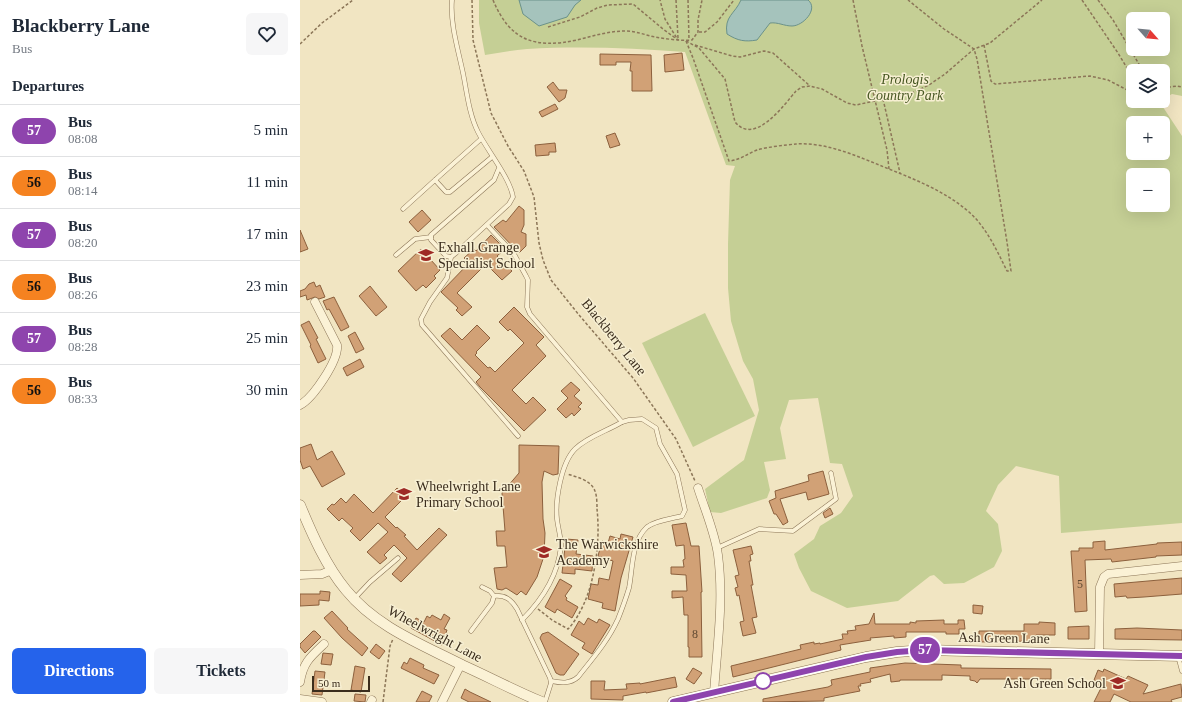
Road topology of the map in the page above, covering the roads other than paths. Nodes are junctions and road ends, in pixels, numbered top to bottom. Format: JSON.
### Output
{"nodes":[{"id":1,"x":452,"y":0,"type":"edge"},
{"id":2,"x":482,"y":139,"type":"junction"},
{"id":3,"x":492,"y":157,"type":"junction"},
{"id":4,"x":499,"y":168,"type":"junction"},
{"id":5,"x":436,"y":180,"type":"junction"},
{"id":6,"x":403,"y":209,"type":"dead end"},
{"id":7,"x":487,"y":225,"type":"junction"},
{"id":8,"x":431,"y":237,"type":"junction"},
{"id":9,"x":396,"y":255,"type":"dead end"},
{"id":10,"x":450,"y":257,"type":"junction"},
{"id":11,"x":314,"y":308,"type":"dead end"},
{"id":12,"x":300,"y":405,"type":"edge"},
{"id":13,"x":622,"y":422,"type":"junction"},
{"id":14,"x":518,"y":436,"type":"dead end"},
{"id":15,"x":831,"y":473,"type":"dead end"},
{"id":16,"x":698,"y":488,"type":"road end"},
{"id":17,"x":300,"y":505,"type":"edge"},
{"id":18,"x":717,"y":549,"type":"junction"},
{"id":19,"x":398,"y":558,"type":"dead end"},
{"id":20,"x":1182,"y":566,"type":"edge"},
{"id":21,"x":332,"y":570,"type":"junction"},
{"id":22,"x":300,"y":575,"type":"edge"},
{"id":23,"x":482,"y":587,"type":"dead end"},
{"id":24,"x":494,"y":596,"type":"junction"},
{"id":25,"x":354,"y":599,"type":"junction"},
{"id":26,"x":522,"y":620,"type":"junction"},
{"id":27,"x":472,"y":631,"type":"dead end"},
{"id":28,"x":324,"y":644,"type":"dead end"},
{"id":29,"x":1099,"y":654,"type":"junction"},
{"id":30,"x":1180,"y":656,"type":"edge"},
{"id":31,"x":461,"y":664,"type":"junction"},
{"id":32,"x":1182,"y":671,"type":"edge"},
{"id":33,"x":551,"y":681,"type":"junction"},
{"id":34,"x":300,"y":682,"type":"edge"},
{"id":35,"x":712,"y":696,"type":"edge"},
{"id":36,"x":300,"y":699,"type":"edge"},
{"id":37,"x":322,"y":702,"type":"edge"},
{"id":38,"x":442,"y":702,"type":"edge"},
{"id":39,"x":542,"y":702,"type":"edge"},
{"id":40,"x":545,"y":702,"type":"edge"},
{"id":41,"x":673,"y":702,"type":"edge"}],
"edges":[{"from":1,"to":2,"type":"lane"},
{"from":2,"to":3,"type":"lane"},
{"from":2,"to":5,"type":"lane"},
{"from":3,"to":4,"type":"lane"},
{"from":3,"to":5,"type":"lane"},
{"from":4,"to":7,"type":"lane"},
{"from":4,"to":8,"type":"lane"},
{"from":5,"to":6,"type":"lane"},
{"from":7,"to":10,"type":"lane"},
{"from":7,"to":13,"type":"lane"},
{"from":8,"to":9,"type":"lane"},
{"from":8,"to":10,"type":"lane"},
{"from":10,"to":14,"type":"lane"},
{"from":11,"to":12,"type":"street"},
{"from":13,"to":26,"type":"lane"},
{"from":13,"to":33,"type":"lane"},
{"from":15,"to":18,"type":"lane"},
{"from":16,"to":18,"type":"street"},
{"from":17,"to":21,"type":"street","name":"Wheelwright Lane"},
{"from":18,"to":35,"type":"street"},
{"from":19,"to":25,"type":"lane"},
{"from":20,"to":29,"type":"street"},
{"from":21,"to":22,"type":"street"},
{"from":21,"to":25,"type":"street","name":"Wheelwright Lane"},
{"from":23,"to":24,"type":"lane"},
{"from":24,"to":26,"type":"lane"},
{"from":24,"to":27,"type":"lane"},
{"from":25,"to":31,"type":"street","name":"Wheelwright Lane"},
{"from":26,"to":33,"type":"lane"},
{"from":28,"to":34,"type":"street"},
{"from":29,"to":30,"type":"street","name":"Ash Green Lane"},
{"from":29,"to":35,"type":"street","name":"Ash Green Lane"},
{"from":30,"to":32,"type":"lane"},
{"from":31,"to":38,"type":"street"},
{"from":31,"to":39,"type":"street","name":"Wheelwright Lane"},
{"from":33,"to":40,"type":"lane"},
{"from":35,"to":41,"type":"street"},
{"from":36,"to":37,"type":"street"}]}
